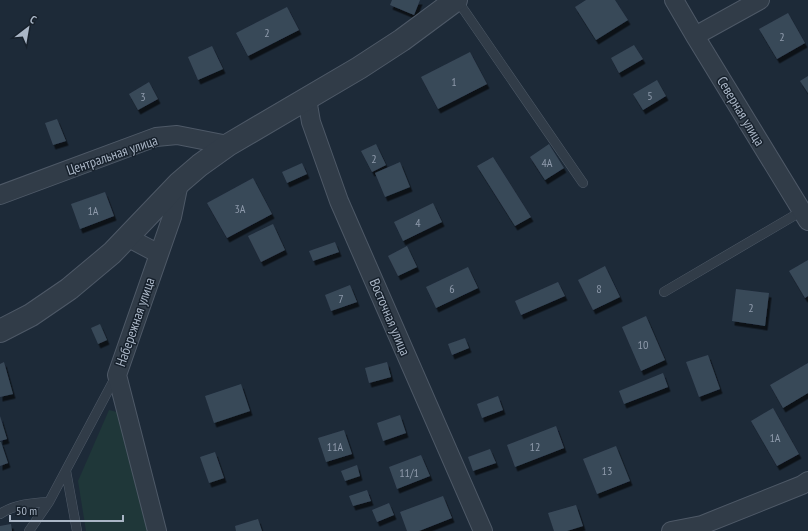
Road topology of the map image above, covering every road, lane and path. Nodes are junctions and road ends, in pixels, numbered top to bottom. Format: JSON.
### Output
{"nodes":[{"id":1,"x":457,"y":0,"type":"edge"},
{"id":2,"x":674,"y":0,"type":"edge"},
{"id":3,"x":760,"y":0,"type":"edge"},
{"id":4,"x":695,"y":36,"type":"junction"},
{"id":5,"x":307,"y":99,"type":"junction"},
{"id":6,"x":228,"y":145,"type":"junction"},
{"id":7,"x":582,"y":183,"type":"dead end"},
{"id":8,"x":179,"y":184,"type":"junction"},
{"id":9,"x":0,"y":196,"type":"edge"},
{"id":10,"x":805,"y":216,"type":"edge"},
{"id":11,"x":127,"y":237,"type":"junction"},
{"id":12,"x":159,"y":254,"type":"junction"},
{"id":13,"x":664,"y":292,"type":"dead end"},
{"id":14,"x":0,"y":331,"type":"edge"},
{"id":15,"x":117,"y":375,"type":"junction"},
{"id":16,"x":66,"y":471,"type":"junction"},
{"id":17,"x":808,"y":480,"type":"edge"},
{"id":18,"x":49,"y":502,"type":"junction"},
{"id":19,"x":0,"y":514,"type":"edge"},
{"id":20,"x":29,"y":531,"type":"edge"},
{"id":21,"x":77,"y":531,"type":"edge"},
{"id":22,"x":157,"y":531,"type":"edge"},
{"id":23,"x":482,"y":531,"type":"edge"},
{"id":24,"x":672,"y":531,"type":"edge"}],
"edges":[{"from":1,"to":5,"type":"street"},
{"from":1,"to":7,"type":"lane"},
{"from":2,"to":4,"type":"street","name":"Северная улица"},
{"from":3,"to":4,"type":"street"},
{"from":4,"to":10,"type":"street","name":"Северная улица"},
{"from":5,"to":6,"type":"street"},
{"from":5,"to":23,"type":"street","name":"Восточная улица"},
{"from":6,"to":8,"type":"street"},
{"from":6,"to":9,"type":"street","name":"Центральная улица"},
{"from":8,"to":11,"type":"street"},
{"from":8,"to":12,"type":"street","name":"Набережная улица"},
{"from":10,"to":13,"type":"lane"},
{"from":11,"to":12,"type":"street"},
{"from":11,"to":14,"type":"street"},
{"from":12,"to":15,"type":"street","name":"Набережная улица"},
{"from":15,"to":16,"type":"lane"},
{"from":15,"to":22,"type":"street","name":"Набережная улица"},
{"from":16,"to":18,"type":"lane"},
{"from":16,"to":21,"type":"lane"},
{"from":17,"to":24,"type":"street"},
{"from":18,"to":19,"type":"lane"},
{"from":18,"to":20,"type":"lane"}]}
